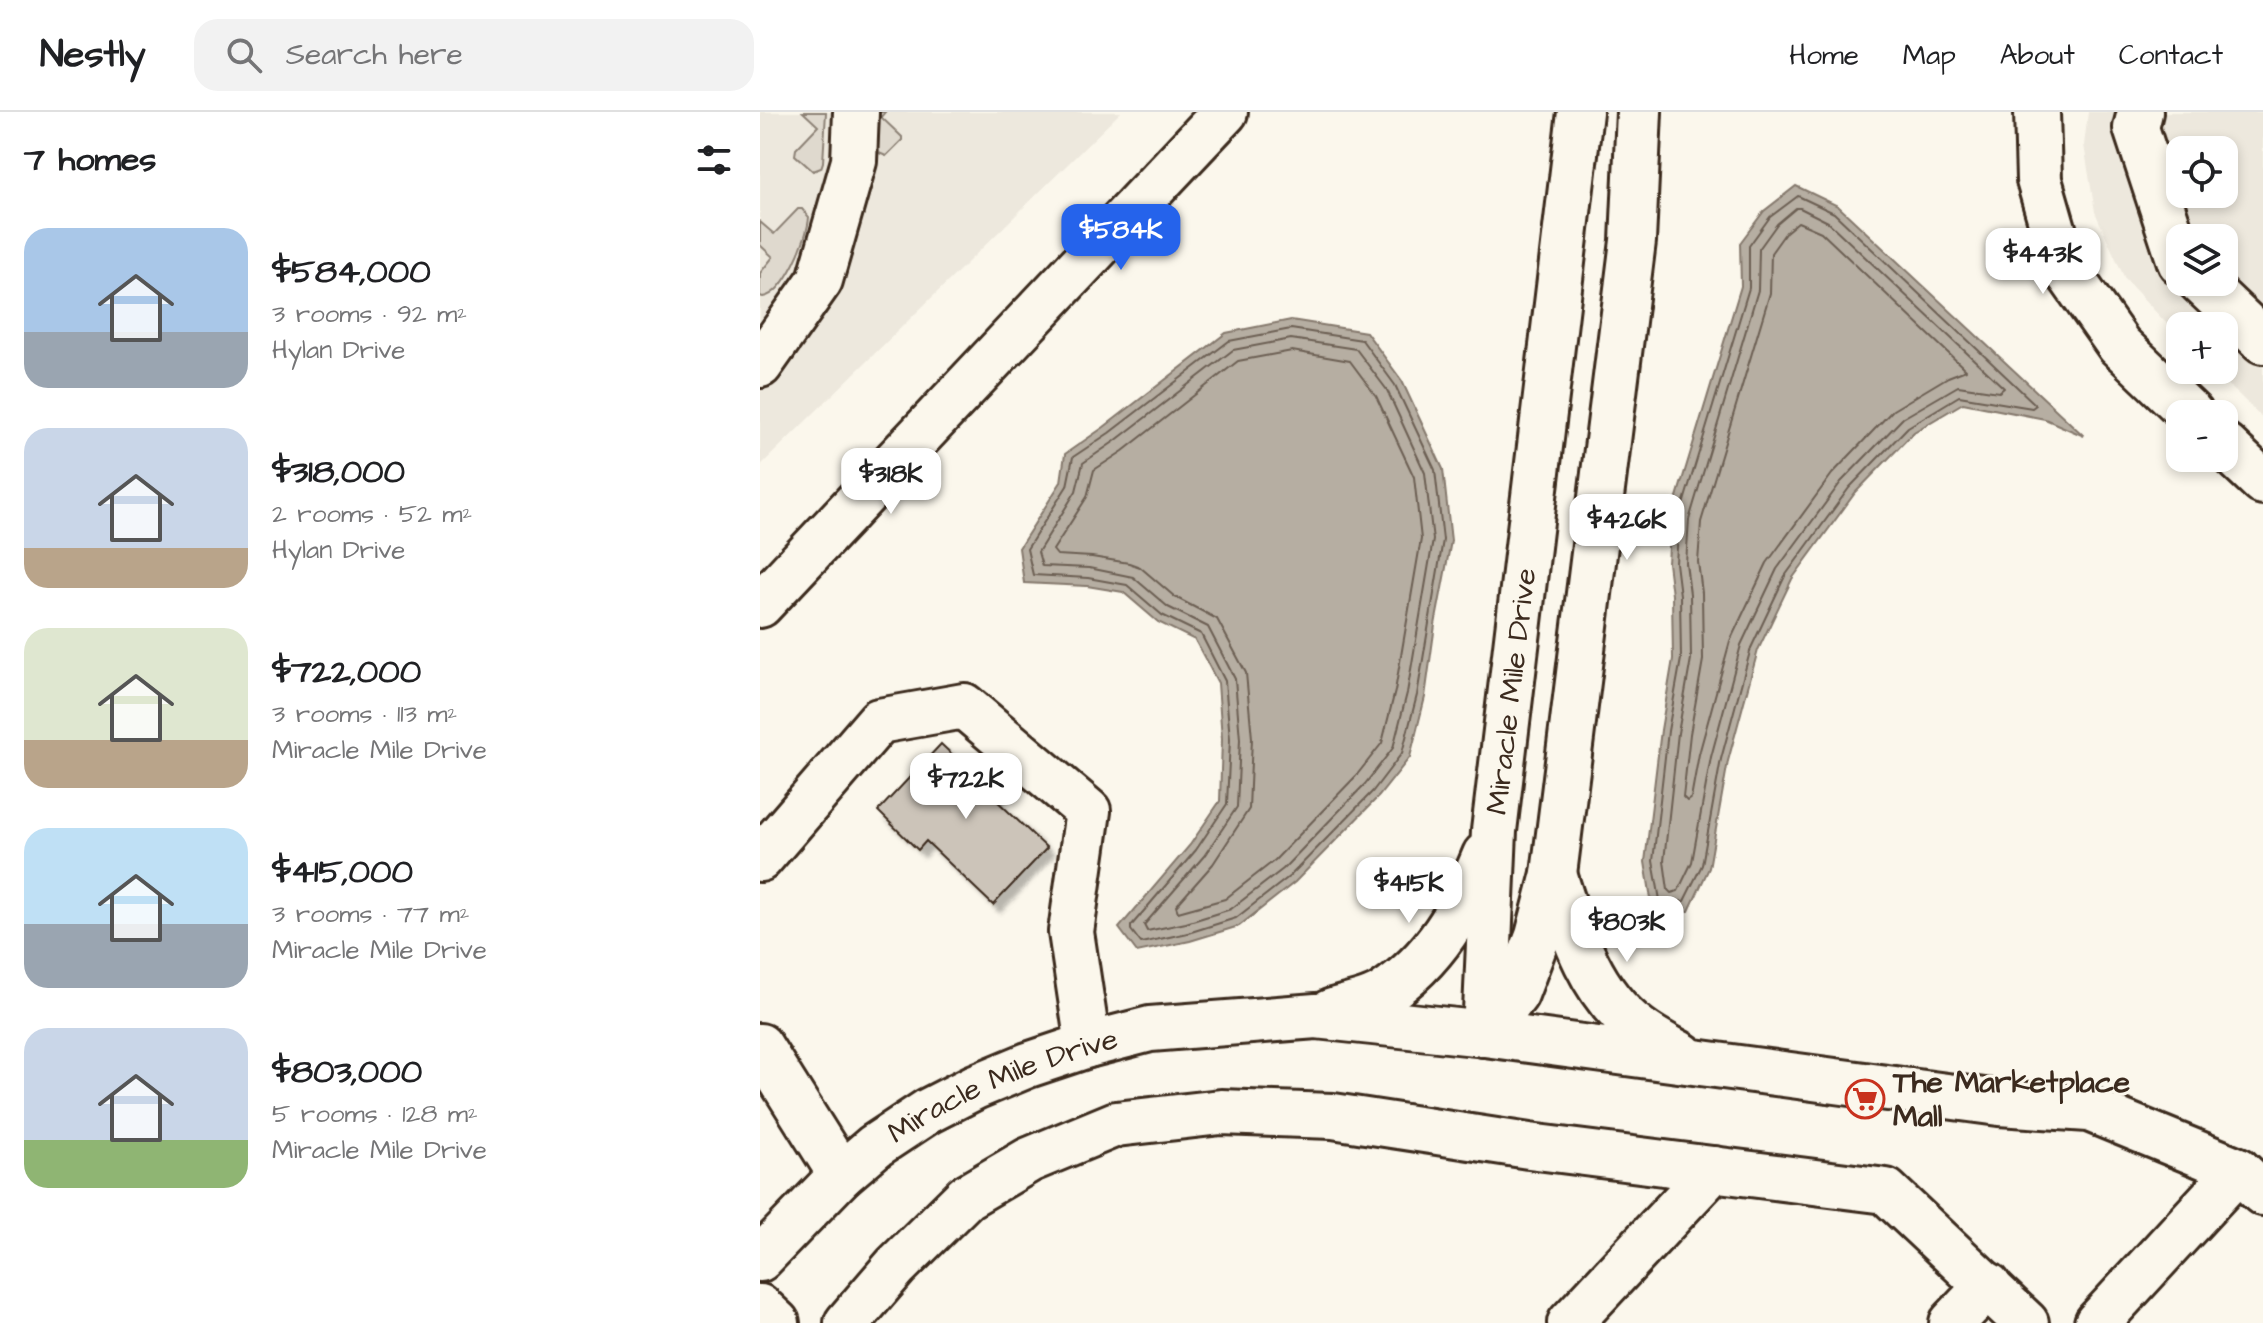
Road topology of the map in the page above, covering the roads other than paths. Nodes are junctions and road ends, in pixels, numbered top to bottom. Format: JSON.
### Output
{"nodes":[{"id":1,"x":856,"y":112,"type":"edge"},
{"id":2,"x":1225,"y":112,"type":"edge"},
{"id":3,"x":1580,"y":112,"type":"edge"},
{"id":4,"x":1639,"y":112,"type":"edge"},
{"id":5,"x":2037,"y":112,"type":"edge"},
{"id":6,"x":2140,"y":112,"type":"edge"},
{"id":7,"x":2168,"y":224,"type":"edge"},
{"id":8,"x":2216,"y":296,"type":"edge"},
{"id":9,"x":768,"y":336,"type":"edge"},
{"id":10,"x":2263,"y":341,"type":"edge"},
{"id":11,"x":2176,"y":400,"type":"edge"},
{"id":12,"x":2238,"y":458,"type":"edge"},
{"id":13,"x":2263,"y":482,"type":"edge"},
{"id":14,"x":760,"y":605,"type":"edge"},
{"id":15,"x":1494,"y":831,"type":"junction"},
{"id":16,"x":760,"y":859,"type":"edge"},
{"id":17,"x":1554,"y":874,"type":"junction"},
{"id":18,"x":1316,"y":1016,"type":"junction"},
{"id":19,"x":1485,"y":1034,"type":"junction"},
{"id":20,"x":1088,"y":1045,"type":"junction"},
{"id":21,"x":760,"y":1046,"type":"edge"},
{"id":22,"x":1692,"y":1062,"type":"junction"},
{"id":23,"x":1714,"y":1169,"type":"junction"},
{"id":24,"x":841,"y":1175,"type":"junction"},
{"id":25,"x":2251,"y":1181,"type":"edge"},
{"id":26,"x":760,"y":1259,"type":"edge"},
{"id":27,"x":1988,"y":1285,"type":"junction"},
{"id":28,"x":760,"y":1307,"type":"edge"},
{"id":29,"x":777,"y":1323,"type":"edge"},
{"id":30,"x":847,"y":1323,"type":"edge"},
{"id":31,"x":1570,"y":1323,"type":"edge"},
{"id":32,"x":1952,"y":1323,"type":"edge"},
{"id":33,"x":2026,"y":1323,"type":"edge"},
{"id":34,"x":2097,"y":1323,"type":"edge"}],
"edges":[{"from":1,"to":9,"type":"street"},
{"from":2,"to":14,"type":"street"},
{"from":3,"to":15,"type":"street","name":"Miracle Mile Drive"},
{"from":4,"to":17,"type":"street"},
{"from":5,"to":11,"type":"street"},
{"from":6,"to":7,"type":"street"},
{"from":8,"to":10,"type":"street"},
{"from":12,"to":13,"type":"street"},
{"from":15,"to":18,"type":"street"},
{"from":15,"to":19,"type":"street","name":"Miracle Mile Drive"},
{"from":16,"to":20,"type":"street"},
{"from":17,"to":19,"type":"street"},
{"from":17,"to":22,"type":"street"},
{"from":18,"to":19,"type":"street","name":"Miracle Mile Drive"},
{"from":18,"to":20,"type":"street","name":"Miracle Mile Drive"},
{"from":19,"to":22,"type":"street","name":"Miracle Mile Drive"},
{"from":20,"to":24,"type":"street","name":"Miracle Mile Drive"},
{"from":21,"to":24,"type":"street"},
{"from":22,"to":25,"type":"street","name":"Miracle Mile Drive"},
{"from":23,"to":27,"type":"street"},
{"from":23,"to":30,"type":"street"},
{"from":23,"to":31,"type":"street"},
{"from":24,"to":26,"type":"street","name":"Miracle Mile Drive"},
{"from":25,"to":34,"type":"street"},
{"from":27,"to":32,"type":"street"},
{"from":27,"to":33,"type":"street"},
{"from":28,"to":29,"type":"street"}]}
